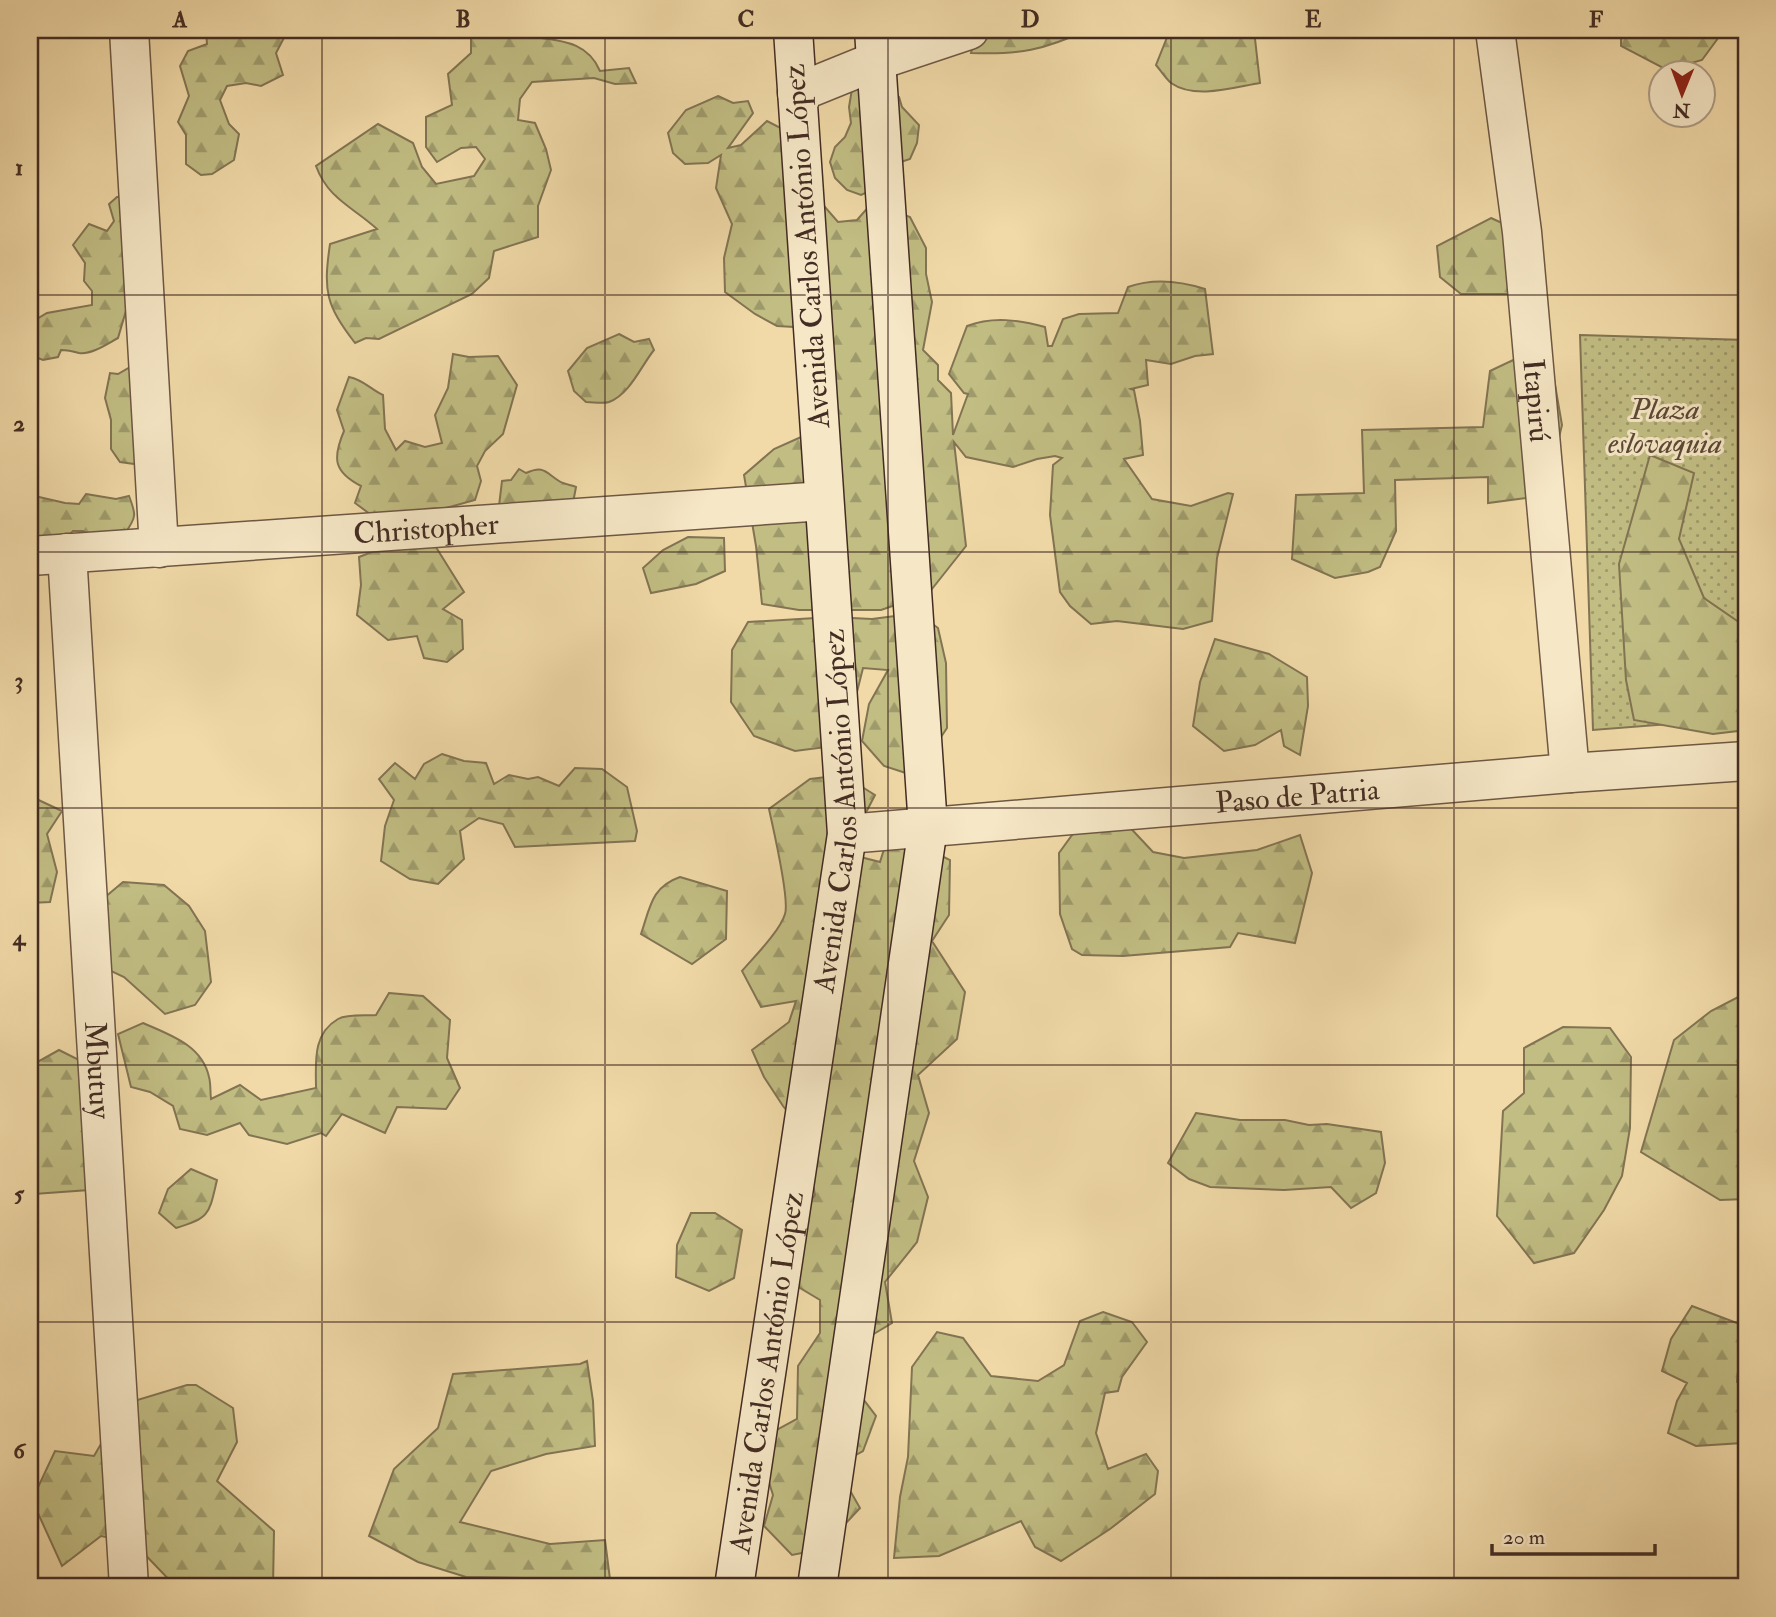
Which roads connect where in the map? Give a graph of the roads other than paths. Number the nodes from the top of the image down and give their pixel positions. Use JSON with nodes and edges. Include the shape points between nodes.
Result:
{"nodes":[{"id":1,"x":129,"y":30,"type":"edge"},
{"id":2,"x":793,"y":30,"type":"edge"},
{"id":3,"x":969,"y":30,"type":"edge"},
{"id":4,"x":1494,"y":30,"type":"edge"},
{"id":5,"x":875,"y":46,"type":"edge"},
{"id":6,"x":797,"y":93,"type":"junction"},
{"id":7,"x":824,"y":501,"type":"junction"},
{"id":8,"x":159,"y":548,"type":"junction"},
{"id":9,"x":48,"y":554,"type":"edge"},
{"id":10,"x":1746,"y":761,"type":"edge"},
{"id":11,"x":1570,"y":773,"type":"junction"},
{"id":12,"x":928,"y":827,"type":"junction"},
{"id":13,"x":847,"y":834,"type":"junction"},
{"id":14,"x":130,"y":1587,"type":"edge"},
{"id":15,"x":734,"y":1587,"type":"edge"},
{"id":16,"x":817,"y":1587,"type":"edge"}],
"edges":[{"from":1,"to":8,"type":"street"},
{"from":2,"to":6,"type":"street","name":"Avenida Carlos António López"},
{"from":3,"to":5,"type":"street"},
{"from":4,"to":11,"type":"street","name":"Itapirú","via":[[1522,232]]},
{"from":5,"to":6,"type":"street"},
{"from":5,"to":12,"type":"street"},
{"from":6,"to":7,"type":"street","name":"Avenida Carlos António López"},
{"from":7,"to":8,"type":"street","name":"Christopher"},
{"from":7,"to":13,"type":"street","name":"Avenida Carlos António López"},
{"from":8,"to":9,"type":"street","name":"Christopher"},
{"from":9,"to":14,"type":"street","name":"Mbutuy"},
{"from":10,"to":11,"type":"street","name":"Paso de Patria"},
{"from":11,"to":12,"type":"street","name":"Paso de Patria"},
{"from":12,"to":13,"type":"street","name":"Paso de Patria"},
{"from":12,"to":16,"type":"street"},
{"from":13,"to":15,"type":"street","name":"Avenida Carlos António López"}]}
